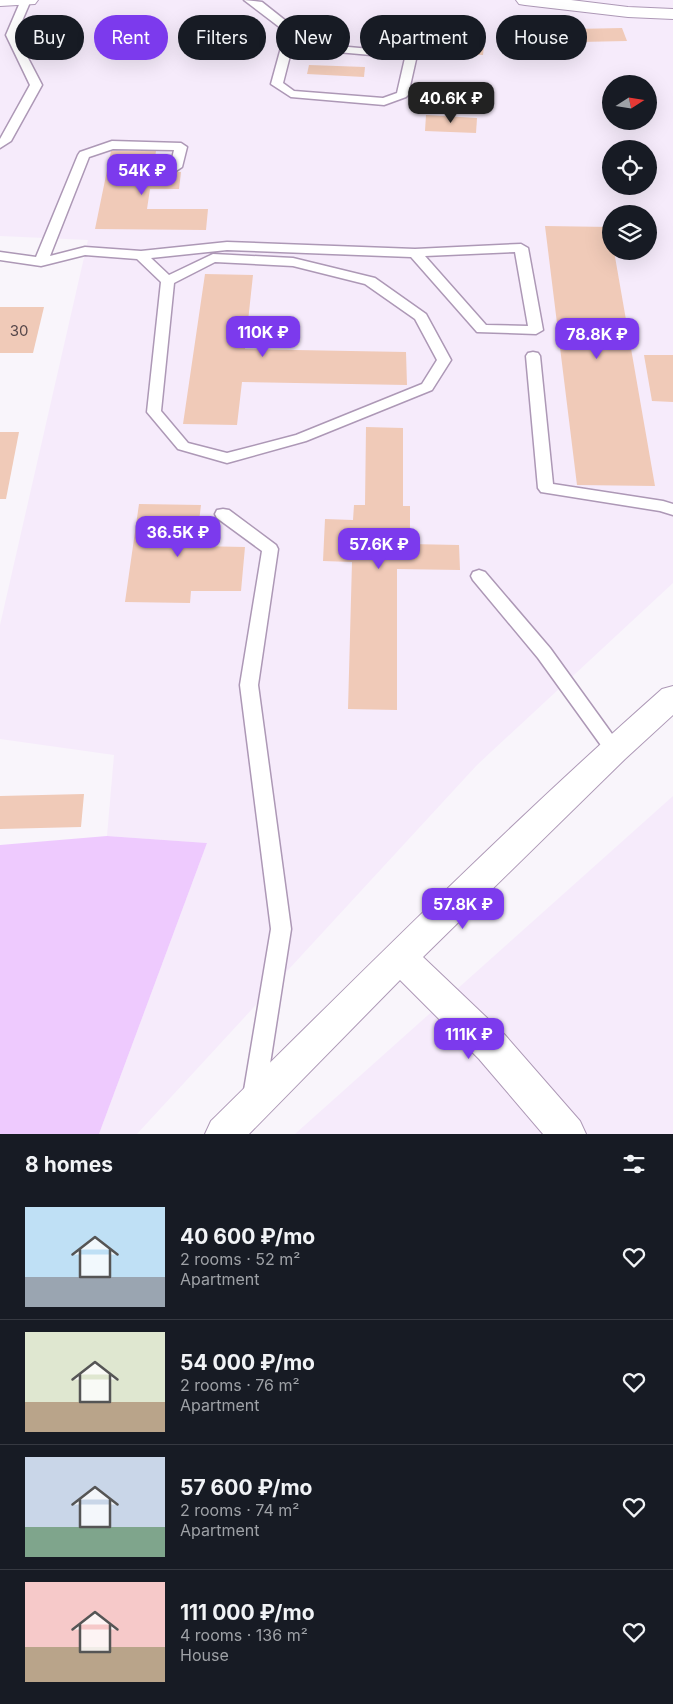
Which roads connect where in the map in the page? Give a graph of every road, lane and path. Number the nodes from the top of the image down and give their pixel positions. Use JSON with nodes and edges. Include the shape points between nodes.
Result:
{"nodes":[{"id":1,"x":27,"y":0,"type":"edge"},
{"id":2,"x":248,"y":0,"type":"edge"},
{"id":3,"x":526,"y":0,"type":"edge"},
{"id":4,"x":0,"y":1,"type":"edge"},
{"id":5,"x":673,"y":14,"type":"edge"},
{"id":6,"x":276,"y":18,"type":"edge"},
{"id":7,"x":312,"y":47,"type":"joint"},
{"id":8,"x":0,"y":144,"type":"edge"},
{"id":9,"x":176,"y":167,"type":"dead end"},
{"id":10,"x":415,"y":253,"type":"junction"},
{"id":11,"x":141,"y":255,"type":"junction"},
{"id":12,"x":0,"y":256,"type":"edge"},
{"id":13,"x":41,"y":262,"type":"junction"},
{"id":14,"x":168,"y":281,"type":"junction"},
{"id":15,"x":533,"y":356,"type":"dead end"},
{"id":16,"x":673,"y":510,"type":"edge"},
{"id":17,"x":223,"y":514,"type":"dead end"},
{"id":18,"x":479,"y":576,"type":"dead end"},
{"id":19,"x":673,"y":697,"type":"edge"},
{"id":20,"x":614,"y":750,"type":"junction"},
{"id":21,"x":400,"y":958,"type":"junction"},
{"id":22,"x":252,"y":1106,"type":"junction"},
{"id":23,"x":224,"y":1134,"type":"edge"},
{"id":24,"x":567,"y":1134,"type":"edge"}],
"edges":[{"from":1,"to":4,"type":"street"},
{"from":1,"to":8,"type":"lane","via":[[11,35],[36,85]]},
{"from":2,"to":6,"type":"lane"},
{"from":3,"to":5,"type":"street"},
{"from":7,"to":7,"type":"lane","via":[[411,56],[402,95],[384,102],[290,94],[277,84],[288,44]]},
{"from":9,"to":13,"type":"lane","via":[[181,147],[112,145],[84,155]]},
{"from":10,"to":10,"type":"lane","via":[[521,248],[536,330],[482,329]]},
{"from":10,"to":11,"type":"lane","via":[[227,246]]},
{"from":11,"to":13,"type":"lane","via":[[85,251]]},
{"from":11,"to":14,"type":"lane"},
{"from":12,"to":13,"type":"lane"},
{"from":14,"to":14,"type":"lane","via":[[154,412],[184,446],[227,458],[301,438],[427,388],[444,360],[421,317],[370,281],[293,262],[213,258]]},
{"from":15,"to":16,"type":"lane","via":[[546,488]]},
{"from":17,"to":22,"type":"lane","via":[[270,549],[249,685],[282,929]]},
{"from":18,"to":20,"type":"lane","via":[[544,653]]},
{"from":19,"to":20,"type":"street"},
{"from":20,"to":21,"type":"street"},
{"from":21,"to":22,"type":"street"},
{"from":21,"to":24,"type":"street","via":[[492,1047]]},
{"from":22,"to":23,"type":"street"}]}
